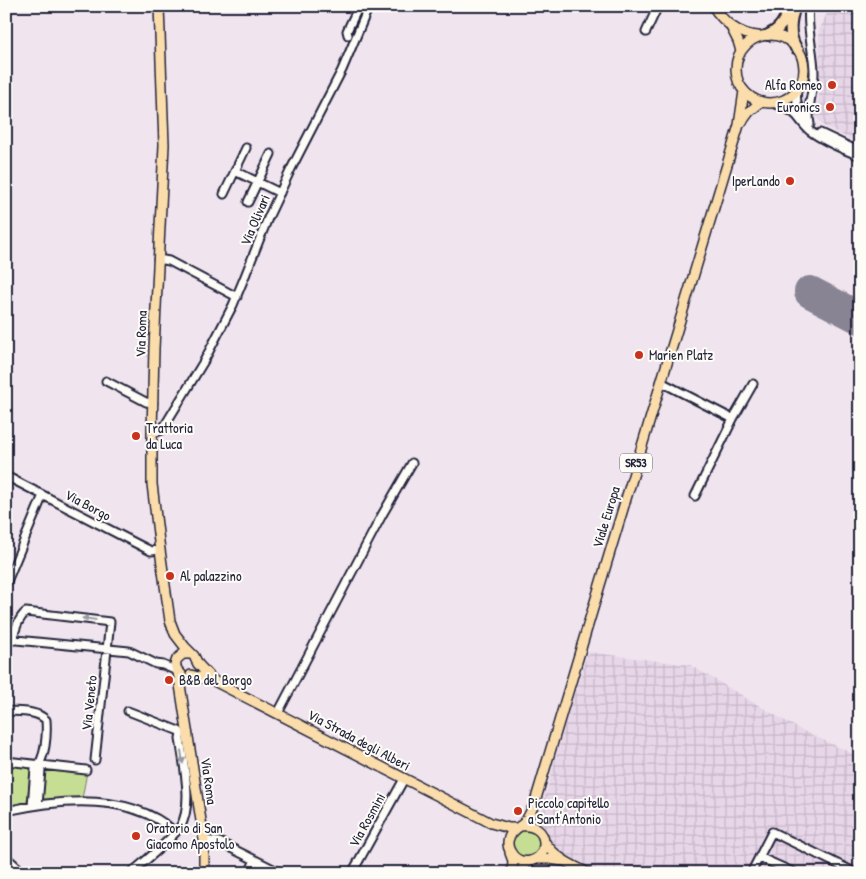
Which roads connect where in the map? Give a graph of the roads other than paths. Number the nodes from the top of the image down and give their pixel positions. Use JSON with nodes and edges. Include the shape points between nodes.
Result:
{"nodes":[{"id":1,"x":159,"y":6,"type":"edge"},
{"id":2,"x":658,"y":6,"type":"edge"},
{"id":3,"x":712,"y":6,"type":"edge"},
{"id":4,"x":793,"y":6,"type":"edge"},
{"id":5,"x":809,"y":6,"type":"edge"},
{"id":6,"x":364,"y":7,"type":"edge"},
{"id":7,"x":730,"y":27,"type":"junction"},
{"id":8,"x":646,"y":32,"type":"dead end"},
{"id":9,"x":348,"y":35,"type":"dead end"},
{"id":10,"x":764,"y":36,"type":"junction"},
{"id":11,"x":796,"y":48,"type":"junction"},
{"id":12,"x":741,"y":51,"type":"junction"},
{"id":13,"x":796,"y":90,"type":"junction"},
{"id":14,"x":744,"y":91,"type":"junction"},
{"id":15,"x":761,"y":102,"type":"junction"},
{"id":16,"x":773,"y":103,"type":"junction"},
{"id":17,"x":810,"y":124,"type":"junction"},
{"id":18,"x":739,"y":125,"type":"junction"},
{"id":19,"x":246,"y":148,"type":"dead end"},
{"id":20,"x":860,"y":152,"type":"edge"},
{"id":21,"x":271,"y":154,"type":"dead end"},
{"id":22,"x":860,"y":156,"type":"edge"},
{"id":23,"x":235,"y":171,"type":"junction"},
{"id":24,"x":258,"y":182,"type":"junction"},
{"id":25,"x":280,"y":193,"type":"junction"},
{"id":26,"x":224,"y":194,"type":"dead end"},
{"id":27,"x":248,"y":202,"type":"dead end"},
{"id":28,"x":158,"y":259,"type":"junction"},
{"id":29,"x":237,"y":296,"type":"junction"},
{"id":30,"x":106,"y":380,"type":"dead end"},
{"id":31,"x":661,"y":382,"type":"junction"},
{"id":32,"x":753,"y":384,"type":"dead end"},
{"id":33,"x":153,"y":403,"type":"junction"},
{"id":34,"x":733,"y":419,"type":"junction"},
{"id":35,"x":152,"y":433,"type":"junction"},
{"id":36,"x":412,"y":463,"type":"dead end"},
{"id":37,"x":6,"y":476,"type":"edge"},
{"id":38,"x":43,"y":495,"type":"junction"},
{"id":39,"x":695,"y":496,"type":"dead end"},
{"id":40,"x":160,"y":550,"type":"junction"},
{"id":41,"x":6,"y":584,"type":"edge"},
{"id":42,"x":175,"y":634,"type":"junction"},
{"id":43,"x":10,"y":640,"type":"edge"},
{"id":44,"x":108,"y":649,"type":"junction"},
{"id":45,"x":192,"y":654,"type":"junction"},
{"id":46,"x":178,"y":658,"type":"junction"},
{"id":47,"x":198,"y":664,"type":"junction"},
{"id":48,"x":163,"y":665,"type":"junction"},
{"id":49,"x":178,"y":671,"type":"junction"},
{"id":50,"x":190,"y":675,"type":"junction"},
{"id":51,"x":214,"y":681,"type":"junction"},
{"id":52,"x":182,"y":694,"type":"junction"},
{"id":53,"x":6,"y":711,"type":"edge"},
{"id":54,"x":128,"y":712,"type":"dead end"},
{"id":55,"x":278,"y":713,"type":"junction"},
{"id":56,"x":184,"y":733,"type":"junction"},
{"id":57,"x":95,"y":760,"type":"dead end"},
{"id":58,"x":6,"y":761,"type":"edge"},
{"id":59,"x":39,"y":765,"type":"junction"},
{"id":60,"x":86,"y":770,"type":"dead end"},
{"id":61,"x":404,"y":779,"type":"junction"},
{"id":62,"x":191,"y":786,"type":"junction"},
{"id":63,"x":535,"y":802,"type":"junction"},
{"id":64,"x":35,"y":806,"type":"junction"},
{"id":65,"x":6,"y":811,"type":"edge"},
{"id":66,"x":491,"y":823,"type":"junction"},
{"id":67,"x":519,"y":827,"type":"junction"},
{"id":68,"x":538,"y":830,"type":"junction"},
{"id":69,"x":175,"y":832,"type":"junction"},
{"id":70,"x":204,"y":840,"type":"junction"},
{"id":71,"x":544,"y":841,"type":"junction"},
{"id":72,"x":508,"y":842,"type":"junction"},
{"id":73,"x":510,"y":853,"type":"junction"},
{"id":74,"x":6,"y":857,"type":"edge"},
{"id":75,"x":759,"y":857,"type":"junction"},
{"id":76,"x":255,"y":860,"type":"junction"},
{"id":77,"x":532,"y":861,"type":"junction"},
{"id":78,"x":564,"y":861,"type":"junction"},
{"id":79,"x":24,"y":873,"type":"edge"},
{"id":80,"x":131,"y":873,"type":"edge"},
{"id":81,"x":204,"y":873,"type":"edge"},
{"id":82,"x":249,"y":873,"type":"edge"},
{"id":83,"x":281,"y":873,"type":"edge"},
{"id":84,"x":352,"y":873,"type":"edge"},
{"id":85,"x":512,"y":873,"type":"edge"},
{"id":86,"x":518,"y":873,"type":"edge"},
{"id":87,"x":588,"y":873,"type":"edge"},
{"id":88,"x":751,"y":873,"type":"edge"},
{"id":89,"x":795,"y":873,"type":"edge"},
{"id":90,"x":856,"y":873,"type":"edge"}],
"edges":[{"from":1,"to":28,"type":"main road","name":"Via Roma","via":[[164,145]]},
{"from":2,"to":8,"type":"street"},
{"from":3,"to":7,"type":"main road"},
{"from":4,"to":10,"type":"highway","via":[[781,26]]},
{"from":4,"to":11,"type":"highway","via":[[790,28]]},
{"from":5,"to":17,"type":"street","via":[[814,73],[808,110]]},
{"from":6,"to":9,"type":"street"},
{"from":6,"to":25,"type":"street","name":"Via Olivari","via":[[342,70]]},
{"from":7,"to":10,"type":"main road","via":[[750,36]]},
{"from":7,"to":12,"type":"main road"},
{"from":10,"to":11,"type":"main road","via":[[784,38]]},
{"from":10,"to":12,"type":"main road","via":[[749,42]]},
{"from":11,"to":13,"type":"main road","via":[[804,64],[804,73]]},
{"from":12,"to":14,"type":"main road","number":"SR53","via":[[736,72]]},
{"from":13,"to":16,"type":"main road"},
{"from":13,"to":17,"type":"street","via":[[797,107]]},
{"from":14,"to":15,"type":"main road"},
{"from":14,"to":18,"type":"main road","name":"Viale Europa","number":"SR53"},
{"from":15,"to":16,"type":"main road"},
{"from":15,"to":18,"type":"main road","name":"Viale Europa","number":"SR53"},
{"from":16,"to":22,"type":"street","via":[[788,109],[809,131]]},
{"from":17,"to":20,"type":"street","via":[[818,132]]},
{"from":18,"to":31,"type":"main road","name":"Viale Europa","number":"SR53"},
{"from":19,"to":23,"type":"street"},
{"from":21,"to":24,"type":"street"},
{"from":23,"to":24,"type":"street"},
{"from":23,"to":26,"type":"street"},
{"from":24,"to":25,"type":"street"},
{"from":24,"to":27,"type":"street"},
{"from":25,"to":29,"type":"street","name":"Via Olivari"},
{"from":28,"to":29,"type":"street","via":[[169,261]]},
{"from":28,"to":33,"type":"main road","name":"Via Roma"},
{"from":29,"to":35,"type":"street","name":"Via Olivari","via":[[204,361],[162,430]]},
{"from":30,"to":33,"type":"street"},
{"from":31,"to":34,"type":"street"},
{"from":31,"to":63,"type":"main road","name":"Viale Europa","number":"SR53"},
{"from":32,"to":34,"type":"street"},
{"from":33,"to":35,"type":"main road","name":"Via Roma"},
{"from":34,"to":39,"type":"street"},
{"from":35,"to":40,"type":"main road","name":"Via Roma","via":[[152,484]]},
{"from":36,"to":55,"type":"street"},
{"from":37,"to":38,"type":"street","name":"Via Borgo"},
{"from":38,"to":40,"type":"street","name":"Via Borgo","via":[[144,548]]},
{"from":38,"to":41,"type":"street"},
{"from":40,"to":42,"type":"main road","name":"Via Roma","via":[[170,621]]},
{"from":42,"to":45,"type":"main road","name":"Via Roma"},
{"from":42,"to":46,"type":"main road","name":"Via Roma"},
{"from":43,"to":44,"type":"street"},
{"from":44,"to":43,"type":"street","name":"Via Veneto","one_way":true,"via":[[110,622],[31,612],[23,614]]},
{"from":44,"to":48,"type":"street","via":[[129,651]]},
{"from":44,"to":57,"type":"street","name":"Via Veneto"},
{"from":45,"to":46,"type":"main road"},
{"from":45,"to":47,"type":"main road","name":"Via Roma"},
{"from":46,"to":48,"type":"street"},
{"from":46,"to":49,"type":"main road","name":"Via Roma"},
{"from":47,"to":50,"type":"main road","name":"Via Roma","via":[[196,672]]},
{"from":47,"to":51,"type":"main road","name":"Via Strada degli Alberi"},
{"from":48,"to":49,"type":"street"},
{"from":49,"to":50,"type":"main road"},
{"from":49,"to":52,"type":"main road","name":"Via Roma"},
{"from":50,"to":51,"type":"main road","name":"Via Strada degli Alberi"},
{"from":50,"to":52,"type":"main road","name":"Via Roma"},
{"from":51,"to":55,"type":"main road","name":"Via Strada degli Alberi"},
{"from":52,"to":56,"type":"main road","name":"Via Roma"},
{"from":53,"to":59,"type":"street","via":[[33,713],[46,720]]},
{"from":54,"to":56,"type":"street"},
{"from":55,"to":61,"type":"main road","name":"Via Strada degli Alberi"},
{"from":56,"to":62,"type":"main road","name":"Via Roma"},
{"from":58,"to":59,"type":"street"},
{"from":59,"to":60,"type":"street"},
{"from":59,"to":64,"type":"street"},
{"from":61,"to":66,"type":"main road","name":"Via Strada degli Alberi"},
{"from":61,"to":84,"type":"street","name":"Via Rosmini"},
{"from":62,"to":69,"type":"street","via":[[185,816]]},
{"from":62,"to":70,"type":"main road","name":"Via Roma"},
{"from":63,"to":67,"type":"main road","name":"Viale Europa","number":"SR53"},
{"from":63,"to":68,"type":"main road","name":"Viale Europa","number":"SR53"},
{"from":64,"to":65,"type":"street"},
{"from":64,"to":69,"type":"street","via":[[92,802],[131,807],[165,823]]},
{"from":66,"to":67,"type":"main road","name":"Via Strada degli Alberi"},
{"from":66,"to":72,"type":"main road","name":"Via Strada degli Alberi"},
{"from":67,"to":68,"type":"main road","via":[[531,826]]},
{"from":67,"to":72,"type":"main road","name":"Viale Europa","via":[[512,832]]},
{"from":68,"to":71,"type":"main road","name":"Viale Europa"},
{"from":69,"to":80,"type":"street"},
{"from":70,"to":76,"type":"street","via":[[219,842]]},
{"from":70,"to":81,"type":"main road","name":"Via Roma"},
{"from":71,"to":77,"type":"main road","via":[[542,852]]},
{"from":71,"to":78,"type":"main road"},
{"from":72,"to":73,"type":"main road"},
{"from":73,"to":77,"type":"main road","via":[[518,860]]},
{"from":73,"to":85,"type":"main road"},
{"from":74,"to":79,"type":"street"},
{"from":75,"to":88,"type":"street"},
{"from":75,"to":89,"type":"street"},
{"from":75,"to":90,"type":"street","via":[[772,832]]},
{"from":76,"to":82,"type":"street"},
{"from":76,"to":83,"type":"street"},
{"from":77,"to":78,"type":"main road"},
{"from":77,"to":86,"type":"main road"},
{"from":78,"to":87,"type":"main road"}]}
